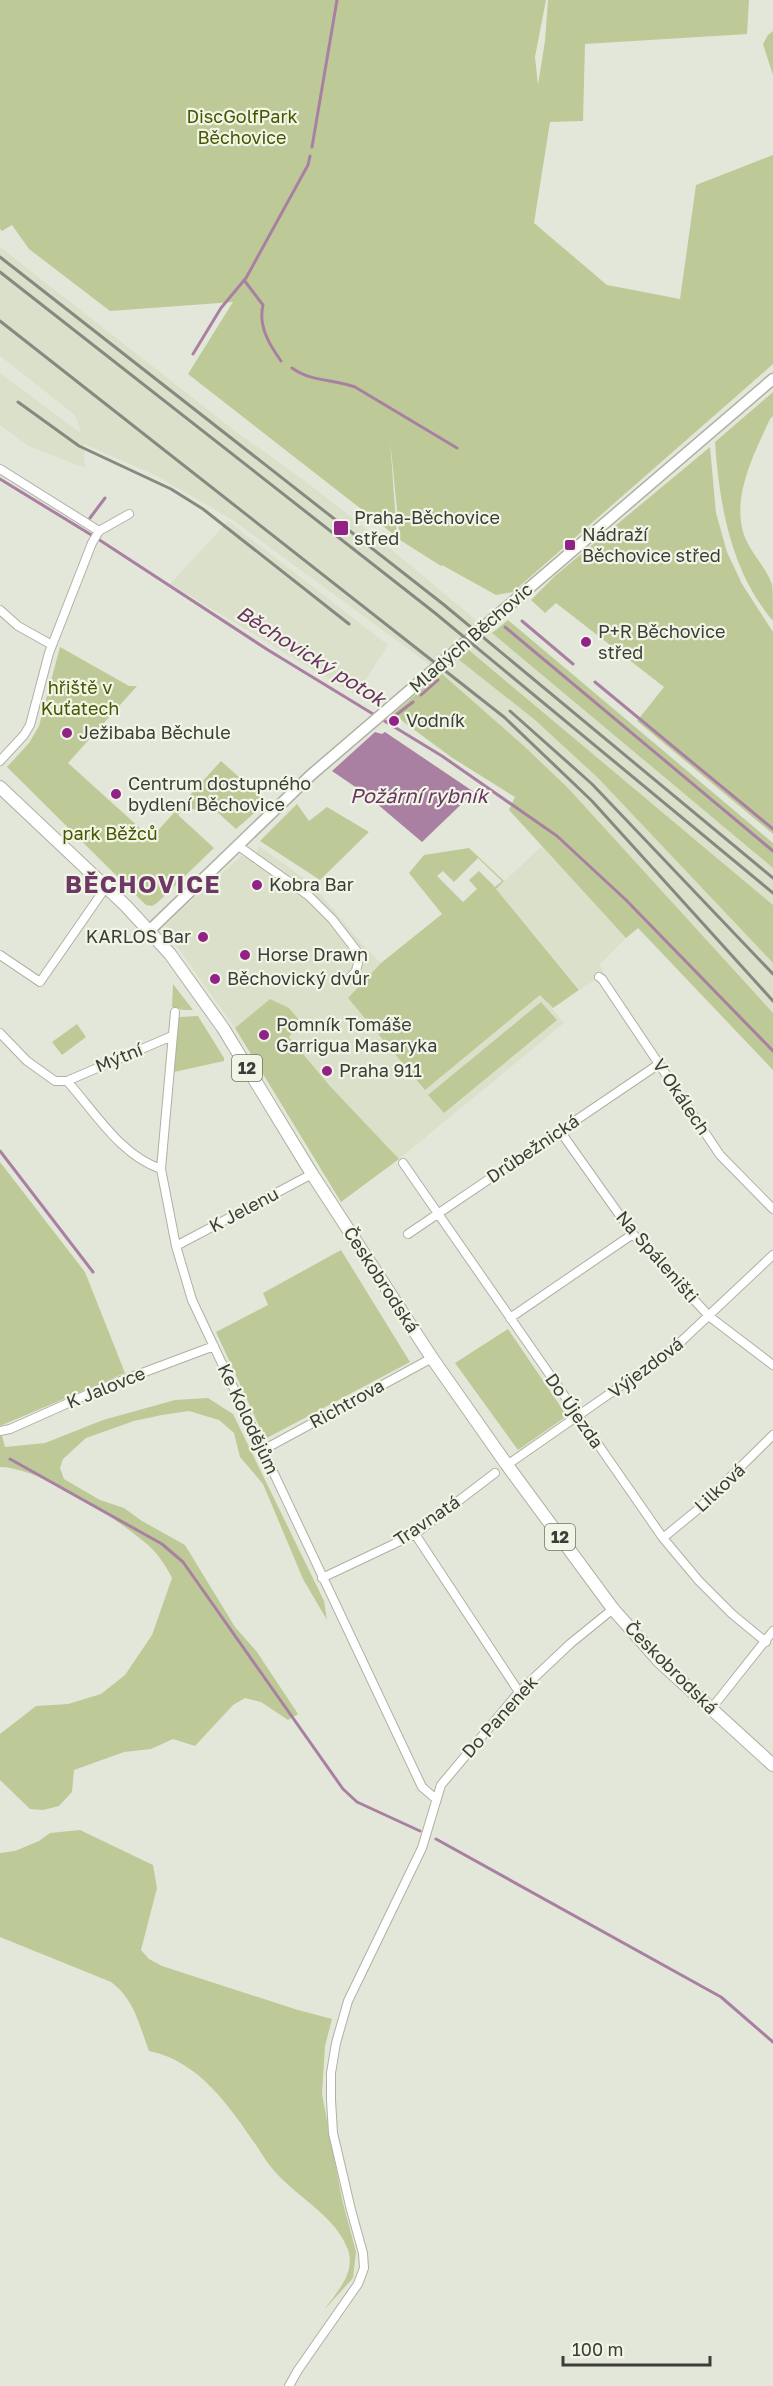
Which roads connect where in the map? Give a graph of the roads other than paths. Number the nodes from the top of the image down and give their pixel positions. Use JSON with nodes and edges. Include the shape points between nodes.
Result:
{"nodes":[{"id":1,"x":773,"y":379,"type":"edge"},
{"id":2,"x":0,"y":469,"type":"edge"},
{"id":3,"x":129,"y":514,"type":"dead end"},
{"id":4,"x":96,"y":536,"type":"junction"},
{"id":5,"x":0,"y":610,"type":"edge"},
{"id":6,"x":52,"y":645,"type":"junction"},
{"id":7,"x":0,"y":761,"type":"edge"},
{"id":8,"x":0,"y":787,"type":"edge"},
{"id":9,"x":237,"y":845,"type":"junction"},
{"id":10,"x":106,"y":887,"type":"junction"},
{"id":11,"x":150,"y":930,"type":"junction"},
{"id":12,"x":0,"y":955,"type":"edge"},
{"id":13,"x":601,"y":977,"type":"dead end"},
{"id":14,"x":347,"y":981,"type":"dead end"},
{"id":15,"x":176,"y":1012,"type":"dead end"},
{"id":16,"x":0,"y":1033,"type":"edge"},
{"id":17,"x":172,"y":1036,"type":"junction"},
{"id":18,"x":659,"y":1064,"type":"junction"},
{"id":19,"x":67,"y":1080,"type":"junction"},
{"id":20,"x":560,"y":1131,"type":"junction"},
{"id":21,"x":403,"y":1163,"type":"dead end"},
{"id":22,"x":161,"y":1169,"type":"junction"},
{"id":23,"x":312,"y":1174,"type":"junction"},
{"id":24,"x":773,"y":1209,"type":"edge"},
{"id":25,"x":439,"y":1213,"type":"junction"},
{"id":26,"x":408,"y":1234,"type":"dead end"},
{"id":27,"x":633,"y":1234,"type":"junction"},
{"id":28,"x":176,"y":1246,"type":"junction"},
{"id":29,"x":773,"y":1255,"type":"edge"},
{"id":30,"x":710,"y":1317,"type":"junction"},
{"id":31,"x":510,"y":1318,"type":"junction"},
{"id":32,"x":214,"y":1346,"type":"junction"},
{"id":33,"x":432,"y":1358,"type":"junction"},
{"id":34,"x":773,"y":1365,"type":"edge"},
{"id":35,"x":578,"y":1417,"type":"junction"},
{"id":36,"x":0,"y":1431,"type":"edge"},
{"id":37,"x":773,"y":1435,"type":"edge"},
{"id":38,"x":263,"y":1450,"type":"junction"},
{"id":39,"x":507,"y":1465,"type":"junction"},
{"id":40,"x":495,"y":1473,"type":"dead end"},
{"id":41,"x":415,"y":1534,"type":"junction"},
{"id":42,"x":663,"y":1538,"type":"junction"},
{"id":43,"x":322,"y":1578,"type":"junction"},
{"id":44,"x":614,"y":1610,"type":"junction"},
{"id":45,"x":773,"y":1631,"type":"edge"},
{"id":46,"x":765,"y":1642,"type":"junction"},
{"id":47,"x":519,"y":1692,"type":"junction"},
{"id":48,"x":711,"y":1709,"type":"junction"},
{"id":49,"x":773,"y":1765,"type":"edge"},
{"id":50,"x":436,"y":1799,"type":"junction"},
{"id":51,"x":289,"y":2386,"type":"edge"}],
"edges":[{"from":1,"to":9,"type":"street","name":"Mladých Běchovic","via":[[311,775]]},
{"from":2,"to":4,"type":"street"},
{"from":3,"to":4,"type":"street"},
{"from":4,"to":6,"type":"street"},
{"from":5,"to":6,"type":"street","via":[[18,626]]},
{"from":6,"to":7,"type":"street","via":[[30,725]]},
{"from":8,"to":10,"type":"main road","name":"Českobrodská","number":"12"},
{"from":9,"to":11,"type":"street","name":"Mladých Běchovic"},
{"from":9,"to":14,"type":"street","via":[[309,896],[332,919],[359,959],[356,971]]},
{"from":10,"to":11,"type":"main road","name":"Českobrodská","number":"12"},
{"from":10,"to":12,"type":"street","via":[[40,982]]},
{"from":11,"to":23,"type":"main road","name":"Českobrodská","number":"12","via":[[223,1028]]},
{"from":13,"to":18,"type":"street","name":"V Okálech"},
{"from":15,"to":17,"type":"street","name":"Ke Kolodějům"},
{"from":16,"to":19,"type":"street","via":[[47,1077],[55,1082]]},
{"from":17,"to":19,"type":"street","name":"Mýtní"},
{"from":17,"to":22,"type":"street","name":"Ke Kolodějům"},
{"from":18,"to":20,"type":"street","name":"Drůbežnická"},
{"from":18,"to":24,"type":"street","name":"V Okálech","via":[[720,1155]]},
{"from":19,"to":22,"type":"street","via":[[129,1152]]},
{"from":20,"to":25,"type":"street","name":"Drůbežnická"},
{"from":20,"to":27,"type":"street","name":"Na Spáleništi"},
{"from":21,"to":25,"type":"street","name":"Do Újezda"},
{"from":22,"to":28,"type":"street","name":"Ke Kolodějům"},
{"from":23,"to":28,"type":"street","name":"K Jelenu"},
{"from":23,"to":33,"type":"main road","name":"Českobrodská","number":"12"},
{"from":25,"to":26,"type":"street","name":"Drůbežnická"},
{"from":25,"to":31,"type":"street","name":"Do Újezda"},
{"from":27,"to":30,"type":"street","name":"Na Spáleništi"},
{"from":27,"to":31,"type":"street"},
{"from":28,"to":32,"type":"street","name":"Ke Kolodějům","via":[[192,1300]]},
{"from":29,"to":30,"type":"street","name":"Výjezdová"},
{"from":30,"to":34,"type":"street","name":"Na Spáleništi"},
{"from":30,"to":35,"type":"street","name":"Výjezdová","via":[[672,1351]]},
{"from":31,"to":35,"type":"street","name":"Do Újezda"},
{"from":32,"to":36,"type":"street","name":"K Jalovce"},
{"from":32,"to":38,"type":"street","name":"Ke Kolodějům"},
{"from":33,"to":38,"type":"street","name":"Richtrova"},
{"from":33,"to":39,"type":"main road","name":"Českobrodská","number":"12"},
{"from":35,"to":39,"type":"street","name":"Výjezdová"},
{"from":35,"to":42,"type":"street","name":"Do Újezda"},
{"from":37,"to":42,"type":"street","name":"Lilková"},
{"from":38,"to":43,"type":"street","name":"Ke Kolodějům"},
{"from":39,"to":44,"type":"main road","name":"Českobrodská","number":"12"},
{"from":40,"to":41,"type":"street","name":"Travnatá"},
{"from":41,"to":43,"type":"street","name":"Travnatá"},
{"from":41,"to":47,"type":"street"},
{"from":42,"to":46,"type":"street","name":"Do Újezda","via":[[699,1581]]},
{"from":43,"to":50,"type":"street","name":"Ke Kolodějům","via":[[422,1787]]},
{"from":44,"to":47,"type":"street","name":"Do Panenek","via":[[571,1643]]},
{"from":44,"to":48,"type":"main road","name":"Českobrodská","number":"12","via":[[660,1662]]},
{"from":45,"to":46,"type":"street"},
{"from":46,"to":48,"type":"street"},
{"from":47,"to":50,"type":"street","name":"Do Panenek","via":[[441,1785]]},
{"from":48,"to":49,"type":"main road","name":"Českobrodská","number":"12"},
{"from":50,"to":51,"type":"street","name":"Do Panenek","via":[[422,1848],[348,2001],[331,2073],[333,2133],[364,2268],[358,2284]]}]}
